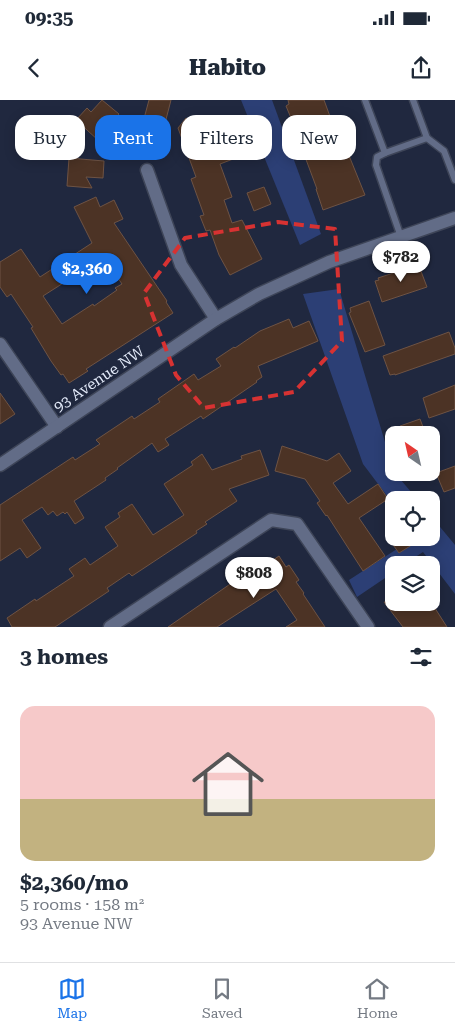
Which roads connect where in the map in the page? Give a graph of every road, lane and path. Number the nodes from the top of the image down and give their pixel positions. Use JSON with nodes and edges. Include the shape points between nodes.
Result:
{"nodes":[{"id":1,"x":366,"y":100,"type":"edge"},
{"id":2,"x":413,"y":100,"type":"edge"},
{"id":3,"x":427,"y":138,"type":"junction"},
{"id":4,"x":385,"y":153,"type":"junction"},
{"id":5,"x":146,"y":170,"type":"dead end"},
{"id":6,"x":455,"y":180,"type":"edge"},
{"id":7,"x":455,"y":218,"type":"edge"},
{"id":8,"x":400,"y":237,"type":"junction"},
{"id":9,"x":216,"y":319,"type":"junction"},
{"id":10,"x":0,"y":344,"type":"edge"},
{"id":11,"x":57,"y":427,"type":"junction"},
{"id":12,"x":0,"y":465,"type":"edge"},
{"id":13,"x":110,"y":627,"type":"edge"},
{"id":14,"x":368,"y":627,"type":"edge"}],
"edges":[{"from":1,"to":4,"type":"lane"},
{"from":2,"to":3,"type":"lane"},
{"from":3,"to":4,"type":"lane"},
{"from":3,"to":6,"type":"lane","via":[[444,152]]},
{"from":4,"to":8,"type":"lane","via":[[377,158],[376,165]]},
{"from":5,"to":9,"type":"street","via":[[181,265]]},
{"from":7,"to":8,"type":"street","name":"93 Avenue NW"},
{"from":8,"to":9,"type":"street","name":"93 Avenue NW","via":[[282,282]]},
{"from":9,"to":11,"type":"street","name":"93 Avenue NW"},
{"from":10,"to":11,"type":"street"},
{"from":11,"to":12,"type":"street","name":"93 Avenue NW"},
{"from":13,"to":14,"type":"street","via":[[271,520],[297,524]]}]}
